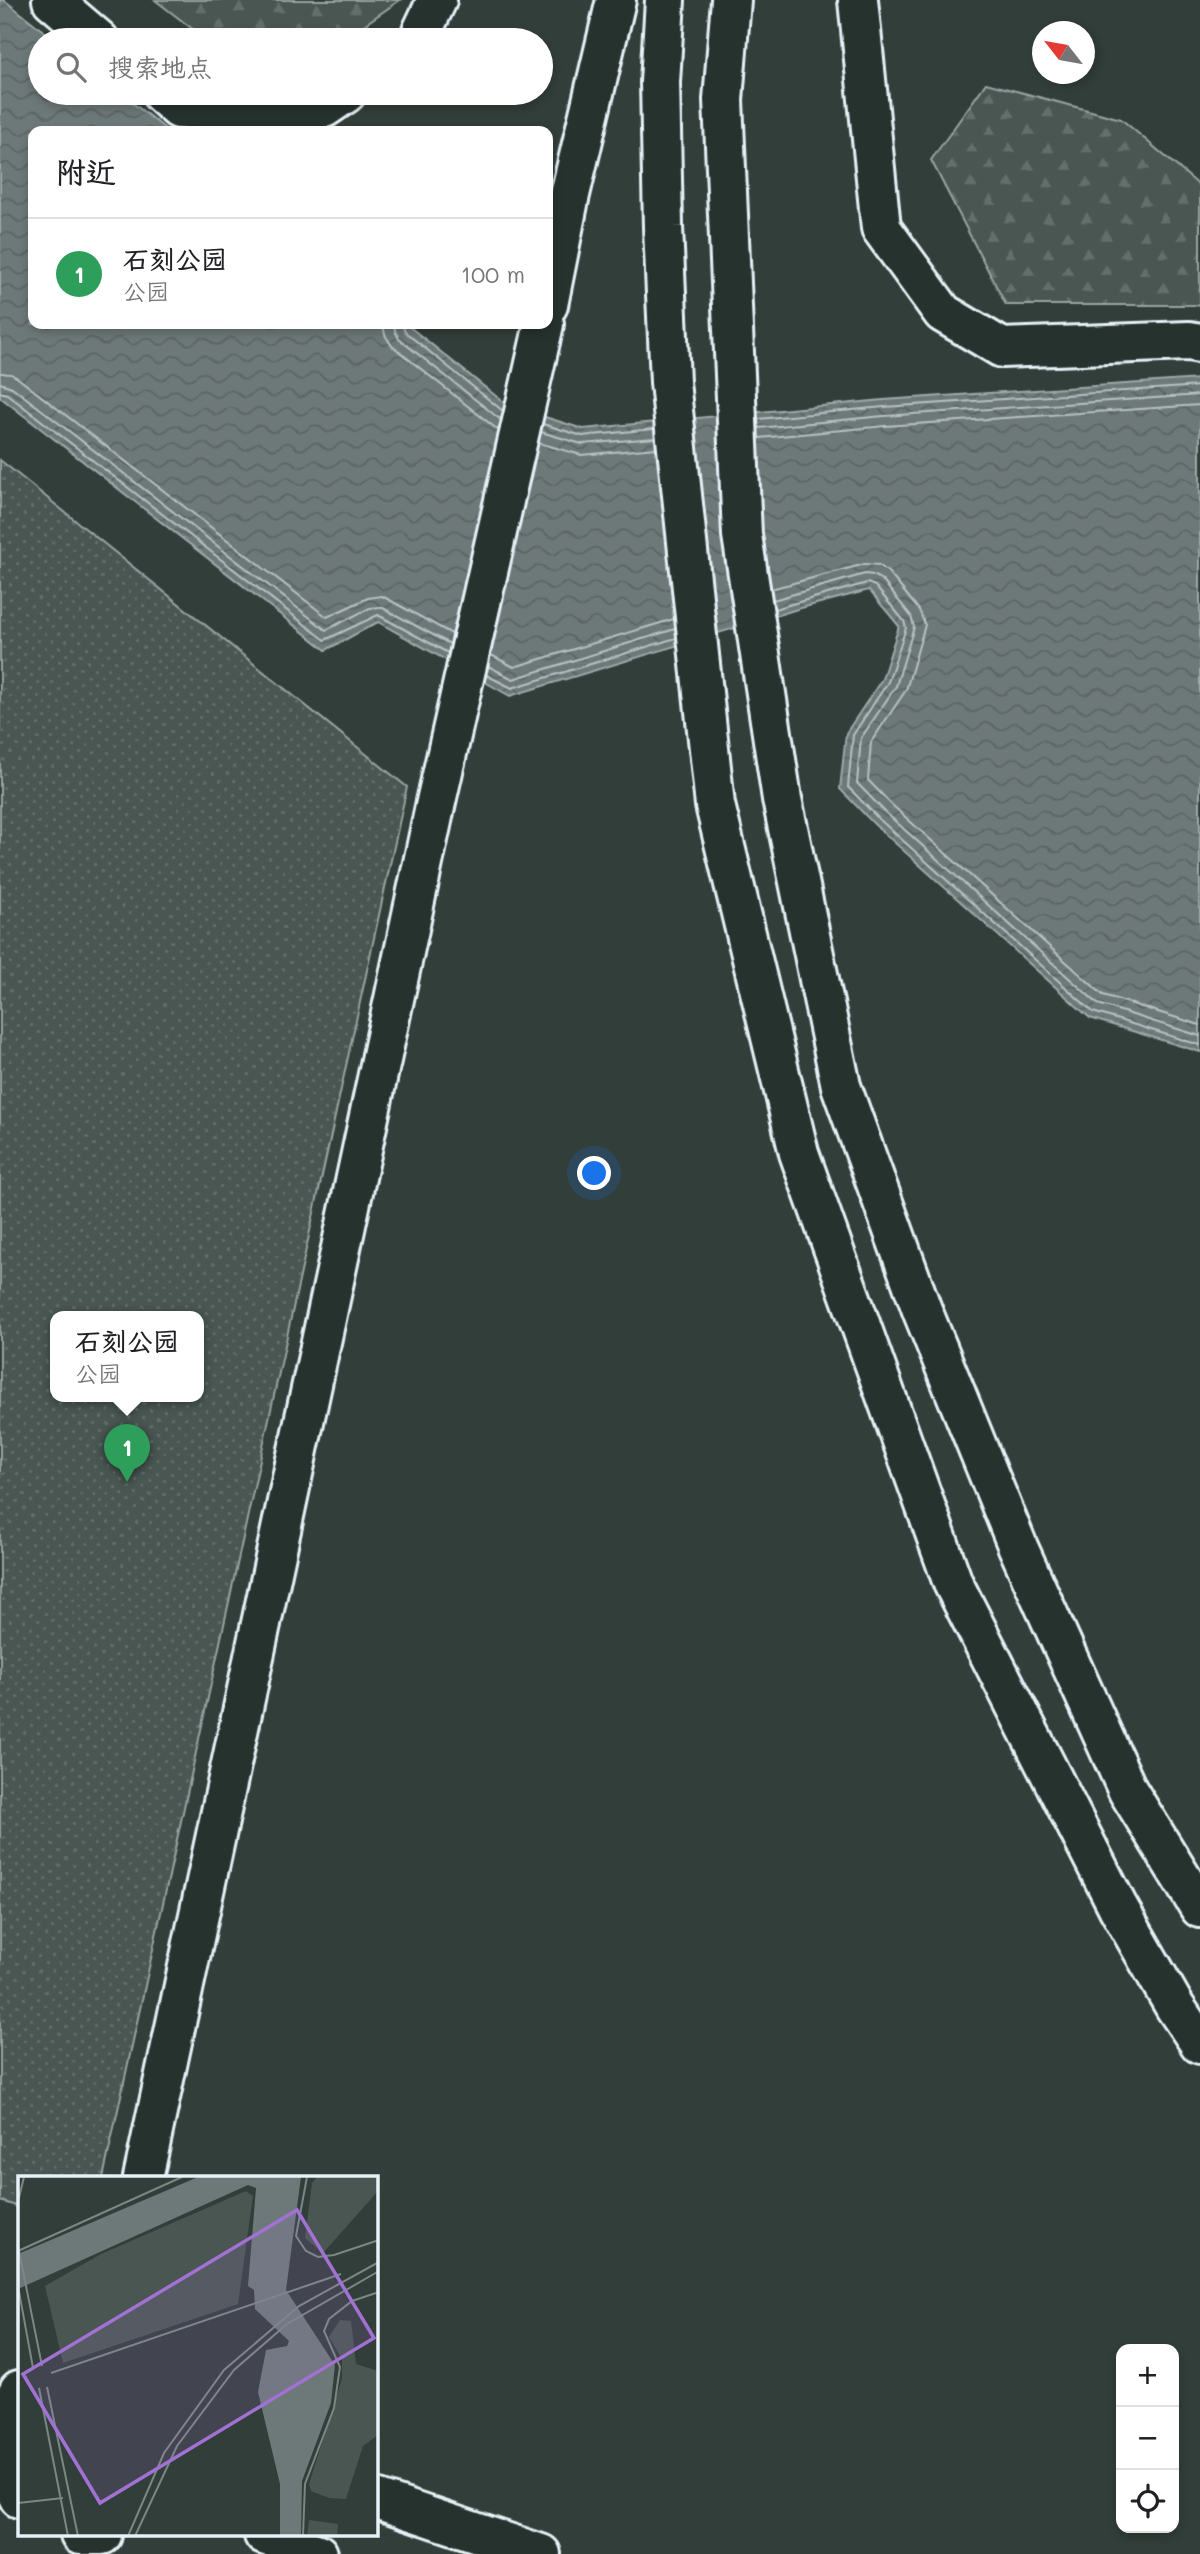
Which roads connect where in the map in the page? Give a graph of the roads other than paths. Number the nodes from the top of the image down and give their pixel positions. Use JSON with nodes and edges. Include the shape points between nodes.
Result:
{"nodes":[{"id":1,"x":52,"y":0,"type":"edge"},
{"id":2,"x":437,"y":0,"type":"edge"},
{"id":3,"x":616,"y":0,"type":"edge"},
{"id":4,"x":665,"y":0,"type":"edge"},
{"id":5,"x":731,"y":0,"type":"edge"},
{"id":6,"x":858,"y":0,"type":"edge"},
{"id":7,"x":85,"y":28,"type":"edge"},
{"id":8,"x":424,"y":28,"type":"edge"},
{"id":9,"x":174,"y":105,"type":"edge"},
{"id":10,"x":328,"y":105,"type":"edge"},
{"id":11,"x":553,"y":279,"type":"edge"},
{"id":12,"x":543,"y":329,"type":"edge"},
{"id":13,"x":1200,"y":343,"type":"edge"},
{"id":14,"x":1200,"y":1908,"type":"edge"},
{"id":15,"x":1200,"y":2045,"type":"edge"},
{"id":16,"x":143,"y":2176,"type":"edge"},
{"id":17,"x":0,"y":2380,"type":"edge"},
{"id":18,"x":18,"y":2388,"type":"edge"},
{"id":19,"x":18,"y":2390,"type":"edge"},
{"id":20,"x":7,"y":2485,"type":"edge"},
{"id":21,"x":378,"y":2500,"type":"edge"},
{"id":22,"x":267,"y":2536,"type":"edge"},
{"id":23,"x":318,"y":2554,"type":"edge"},
{"id":24,"x":541,"y":2554,"type":"edge"}],
"edges":[{"from":1,"to":7,"type":"main road"},
{"from":2,"to":8,"type":"main road"},
{"from":3,"to":11,"type":"main road"},
{"from":4,"to":15,"type":"main road","via":[[660,82],[670,382],[715,805],[799,1153],[953,1583],[1118,1907]]},
{"from":5,"to":14,"type":"main road","via":[[723,100],[743,535],[782,799],[841,1086],[922,1310],[1008,1522],[1128,1791]]},
{"from":6,"to":13,"type":"main road","via":[[881,228],[943,313],[1002,348]]},
{"from":9,"to":10,"type":"main road","via":[[179,109]]},
{"from":12,"to":16,"type":"main road","via":[[436,802]]},
{"from":17,"to":18,"type":"main road"},
{"from":19,"to":20,"type":"main road","via":[[2,2433]]},
{"from":21,"to":24,"type":"main road"},
{"from":22,"to":23,"type":"main road"}]}
